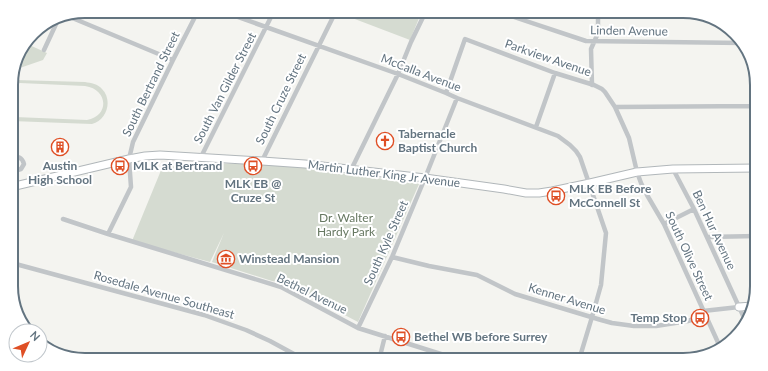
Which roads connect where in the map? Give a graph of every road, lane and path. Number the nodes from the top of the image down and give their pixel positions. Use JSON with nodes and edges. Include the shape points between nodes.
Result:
{"nodes":[{"id":1,"x":194,"y":18,"type":"edge"},
{"id":2,"x":241,"y":18,"type":"edge"},
{"id":3,"x":270,"y":18,"type":"edge"},
{"id":4,"x":332,"y":18,"type":"edge"},
{"id":5,"x":423,"y":18,"type":"edge"},
{"id":6,"x":517,"y":18,"type":"edge"},
{"id":7,"x":598,"y":18,"type":"edge"},
{"id":8,"x":74,"y":19,"type":"edge"},
{"id":9,"x":56,"y":25,"type":"edge"},
{"id":10,"x":266,"y":27,"type":"junction"},
{"id":11,"x":595,"y":41,"type":"junction"},
{"id":12,"x":735,"y":43,"type":"edge"},
{"id":13,"x":318,"y":46,"type":"junction"},
{"id":14,"x":44,"y":50,"type":"dead end"},
{"id":15,"x":173,"y":60,"type":"junction"},
{"id":16,"x":555,"y":73,"type":"junction"},
{"id":17,"x":398,"y":74,"type":"junction"},
{"id":18,"x":592,"y":85,"type":"junction"},
{"id":19,"x":446,"y":93,"type":"junction"},
{"id":20,"x":457,"y":98,"type":"junction"},
{"id":21,"x":750,"y":106,"type":"edge"},
{"id":22,"x":615,"y":107,"type":"junction"},
{"id":23,"x":536,"y":127,"type":"junction"},
{"id":24,"x":18,"y":157,"type":"edge"},
{"id":25,"x":201,"y":157,"type":"junction"},
{"id":26,"x":129,"y":159,"type":"junction"},
{"id":27,"x":262,"y":160,"type":"junction"},
{"id":28,"x":750,"y":168,"type":"edge"},
{"id":29,"x":18,"y":169,"type":"edge"},
{"id":30,"x":673,"y":169,"type":"junction"},
{"id":31,"x":351,"y":170,"type":"junction"},
{"id":32,"x":637,"y":172,"type":"junction"},
{"id":33,"x":425,"y":178,"type":"junction"},
{"id":34,"x":590,"y":183,"type":"junction"},
{"id":35,"x":18,"y":185,"type":"edge"},
{"id":36,"x":694,"y":209,"type":"junction"},
{"id":37,"x":63,"y":219,"type":"dead end"},
{"id":38,"x":664,"y":224,"type":"junction"},
{"id":39,"x":108,"y":234,"type":"junction"},
{"id":40,"x":750,"y":236,"type":"edge"},
{"id":41,"x":707,"y":237,"type":"junction"},
{"id":42,"x":392,"y":257,"type":"junction"},
{"id":43,"x":18,"y":265,"type":"edge"},
{"id":44,"x":747,"y":306,"type":"edge"},
{"id":45,"x":740,"y":307,"type":"junction"},
{"id":46,"x":703,"y":312,"type":"junction"},
{"id":47,"x":743,"y":315,"type":"edge"},
{"id":48,"x":592,"y":317,"type":"junction"},
{"id":49,"x":358,"y":328,"type":"junction"},
{"id":50,"x":385,"y":336,"type":"junction"},
{"id":51,"x":717,"y":343,"type":"edge"},
{"id":52,"x":292,"y":353,"type":"edge"},
{"id":53,"x":381,"y":353,"type":"edge"},
{"id":54,"x":438,"y":353,"type":"edge"},
{"id":55,"x":581,"y":353,"type":"edge"}],
"edges":[{"from":1,"to":15,"type":"street","name":"South Bertrand Street"},
{"from":2,"to":10,"type":"street","name":"McCalla Avenue"},
{"from":3,"to":10,"type":"street","name":"South Van Gilder Street"},
{"from":4,"to":13,"type":"street","name":"South Cruze Street"},
{"from":5,"to":17,"type":"street"},
{"from":6,"to":11,"type":"street","name":"Linden Avenue","via":[[579,39]]},
{"from":7,"to":11,"type":"street"},
{"from":8,"to":15,"type":"street"},
{"from":9,"to":14,"type":"street"},
{"from":10,"to":13,"type":"street","name":"McCalla Avenue"},
{"from":10,"to":25,"type":"street","name":"South Van Gilder Street"},
{"from":11,"to":12,"type":"street","name":"Linden Avenue"},
{"from":11,"to":18,"type":"street","via":[[591,49]]},
{"from":13,"to":17,"type":"street","name":"McCalla Avenue"},
{"from":13,"to":27,"type":"street","name":"South Cruze Street"},
{"from":15,"to":26,"type":"street","name":"South Bertrand Street","via":[[133,142]]},
{"from":16,"to":18,"type":"street","name":"Parkview Avenue"},
{"from":16,"to":19,"type":"street","name":"Parkview Avenue","via":[[465,39]]},
{"from":16,"to":23,"type":"street"},
{"from":17,"to":19,"type":"street","name":"McCalla Avenue"},
{"from":17,"to":31,"type":"street"},
{"from":18,"to":22,"type":"street","name":"Parkview Avenue","via":[[605,92]]},
{"from":19,"to":20,"type":"street","name":"McCalla Avenue"},
{"from":20,"to":23,"type":"street","name":"McCalla Avenue"},
{"from":20,"to":33,"type":"street","name":"South Kyle Street"},
{"from":21,"to":22,"type":"street"},
{"from":22,"to":32,"type":"street","name":"Parkview Avenue","via":[[629,138]]},
{"from":23,"to":34,"type":"street","name":"McCalla Avenue","via":[[561,138],[576,151]]},
{"from":24,"to":29,"type":"street","via":[[24,164]]},
{"from":25,"to":26,"type":"main road","name":"Martin Luther King Jr Avenue","via":[[145,156]]},
{"from":25,"to":27,"type":"main road","name":"Martin Luther King Jr Avenue"},
{"from":26,"to":35,"type":"main road","name":"Martin Luther King Jr Avenue"},
{"from":26,"to":39,"type":"street","name":"South Bertrand Street","via":[[131,187]]},
{"from":27,"to":31,"type":"main road","name":"Martin Luther King Jr Avenue"},
{"from":28,"to":30,"type":"main road","name":"Martin Luther King Jr Avenue"},
{"from":30,"to":32,"type":"main road","name":"Martin Luther King Jr Avenue"},
{"from":30,"to":36,"type":"street","name":"Ben Hur Avenue"},
{"from":31,"to":33,"type":"main road","name":"Martin Luther King Jr Avenue"},
{"from":32,"to":34,"type":"main road","name":"Martin Luther King Jr Avenue"},
{"from":32,"to":38,"type":"street","name":"South Olive Street"},
{"from":33,"to":34,"type":"main road","name":"Martin Luther King Jr Avenue","via":[[526,193],[539,193]]},
{"from":33,"to":42,"type":"street","name":"South Kyle Street"},
{"from":34,"to":48,"type":"street","name":"McCalla Avenue","via":[[606,233],[601,285]]},
{"from":36,"to":38,"type":"street"},
{"from":36,"to":41,"type":"street","name":"Ben Hur Avenue"},
{"from":37,"to":39,"type":"street","name":"Bethel Avenue"},
{"from":38,"to":46,"type":"street","name":"South Olive Street"},
{"from":39,"to":49,"type":"street","name":"Bethel Avenue","via":[[281,287]]},
{"from":40,"to":41,"type":"street"},
{"from":41,"to":45,"type":"street","name":"Ben Hur Avenue"},
{"from":42,"to":48,"type":"street","name":"Kenner Avenue","via":[[477,275],[516,294]]},
{"from":42,"to":49,"type":"street","name":"South Kyle Street"},
{"from":43,"to":52,"type":"street","name":"Rosedale Avenue Southeast","via":[[204,315],[246,330]]},
{"from":44,"to":45,"type":"main road"},
{"from":45,"to":46,"type":"street","name":"Kenner Avenue"},
{"from":45,"to":47,"type":"street","name":"Ben Hur Avenue"},
{"from":46,"to":48,"type":"street","name":"Kenner Avenue","via":[[697,318],[688,321],[656,326],[622,324]]},
{"from":46,"to":51,"type":"street","name":"South Olive Street"},
{"from":48,"to":55,"type":"street","name":"McCalla Avenue"},
{"from":49,"to":50,"type":"street","name":"Bethel Avenue"},
{"from":50,"to":53,"type":"street"},
{"from":50,"to":54,"type":"street","name":"Bethel Avenue"}]}
